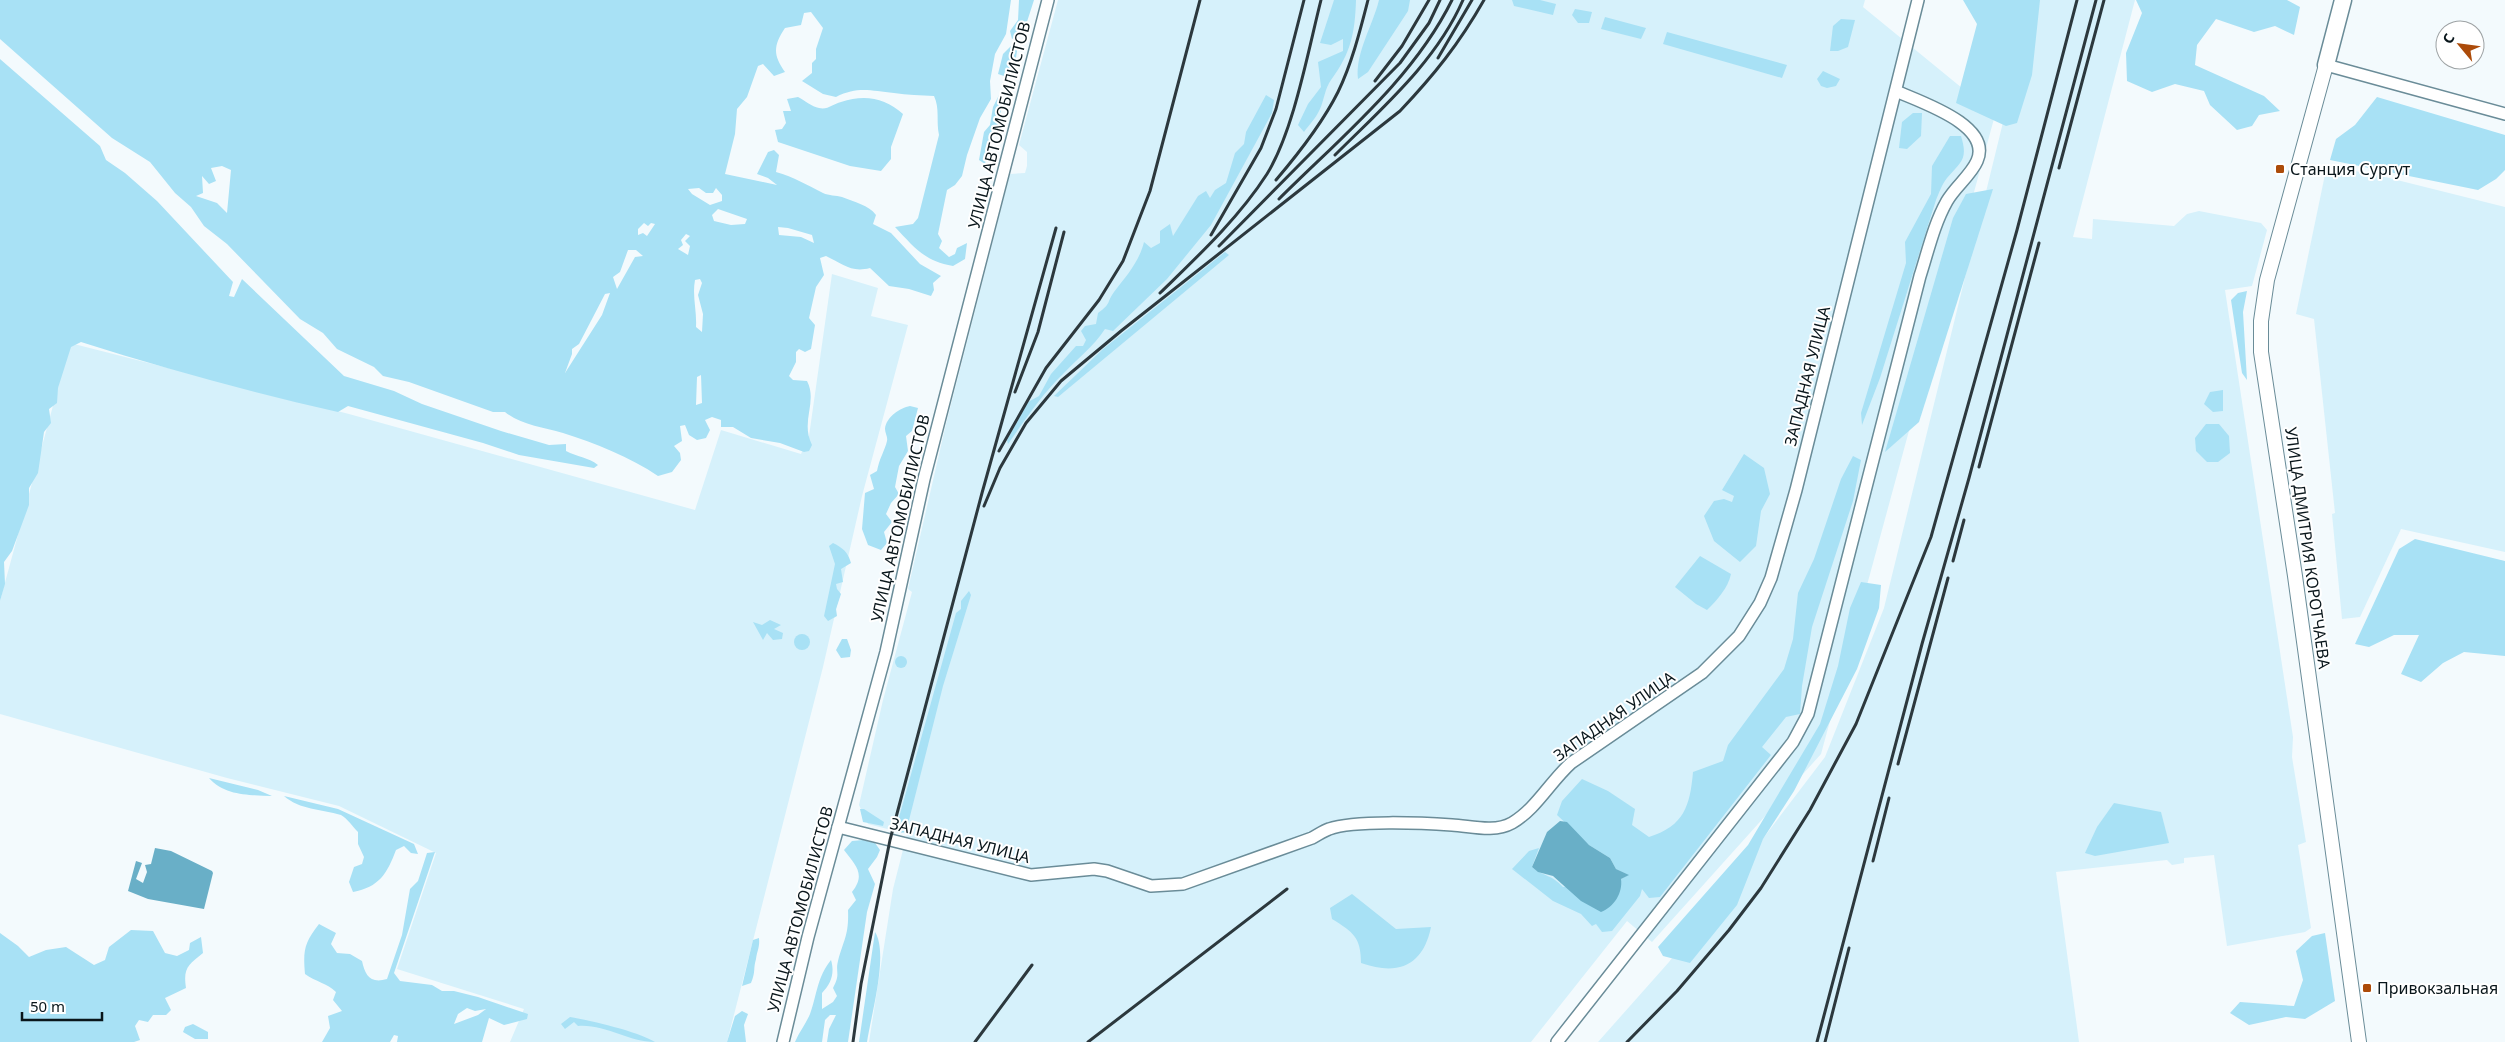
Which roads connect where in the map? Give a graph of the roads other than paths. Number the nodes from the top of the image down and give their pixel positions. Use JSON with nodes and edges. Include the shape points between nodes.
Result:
{"nodes":[{"id":1,"x":1048,"y":0,"type":"edge"},
{"id":2,"x":1918,"y":0,"type":"edge"},
{"id":3,"x":2343,"y":0,"type":"edge"},
{"id":4,"x":2326,"y":65,"type":"junction"},
{"id":5,"x":1896,"y":91,"type":"junction"},
{"id":6,"x":2505,"y":114,"type":"edge"},
{"id":7,"x":838,"y":827,"type":"junction"},
{"id":8,"x":783,"y":1042,"type":"edge"},
{"id":9,"x":1558,"y":1042,"type":"edge"},
{"id":10,"x":2360,"y":1042,"type":"edge"}],
"edges":[{"from":1,"to":7,"type":"street","name":"УЛИЦА АВТОМОБИЛИСТОВ","via":[[924,479],[886,652]]},
{"from":2,"to":5,"type":"street","name":"ЗАПАДНАЯ УЛИЦА"},
{"from":3,"to":4,"type":"main road"},
{"from":4,"to":6,"type":"street"},
{"from":4,"to":10,"type":"street","name":"УЛИЦА ДМИТРИЯ КОРОТЧАЕВА","via":[[2267,280],[2261,321],[2261,352],[2296,576]]},
{"from":5,"to":7,"type":"street","name":"ЗАПАДНАЯ УЛИЦА","via":[[1796,490],[1771,578],[1760,603],[1739,636],[1702,673],[1571,763],[1526,813],[1511,824],[1487,828],[1409,824],[1329,829],[1312,838],[1167,887],[1151,886],[1094,869],[1031,875]]},
{"from":5,"to":9,"type":"street","via":[[1966,126],[1979,142],[1980,151],[1977,162],[1956,187],[1942,212],[1920,276],[1808,714],[1793,742]]},
{"from":7,"to":8,"type":"street","name":"УЛИЦА АВТОМОБИЛИСТОВ"}]}
